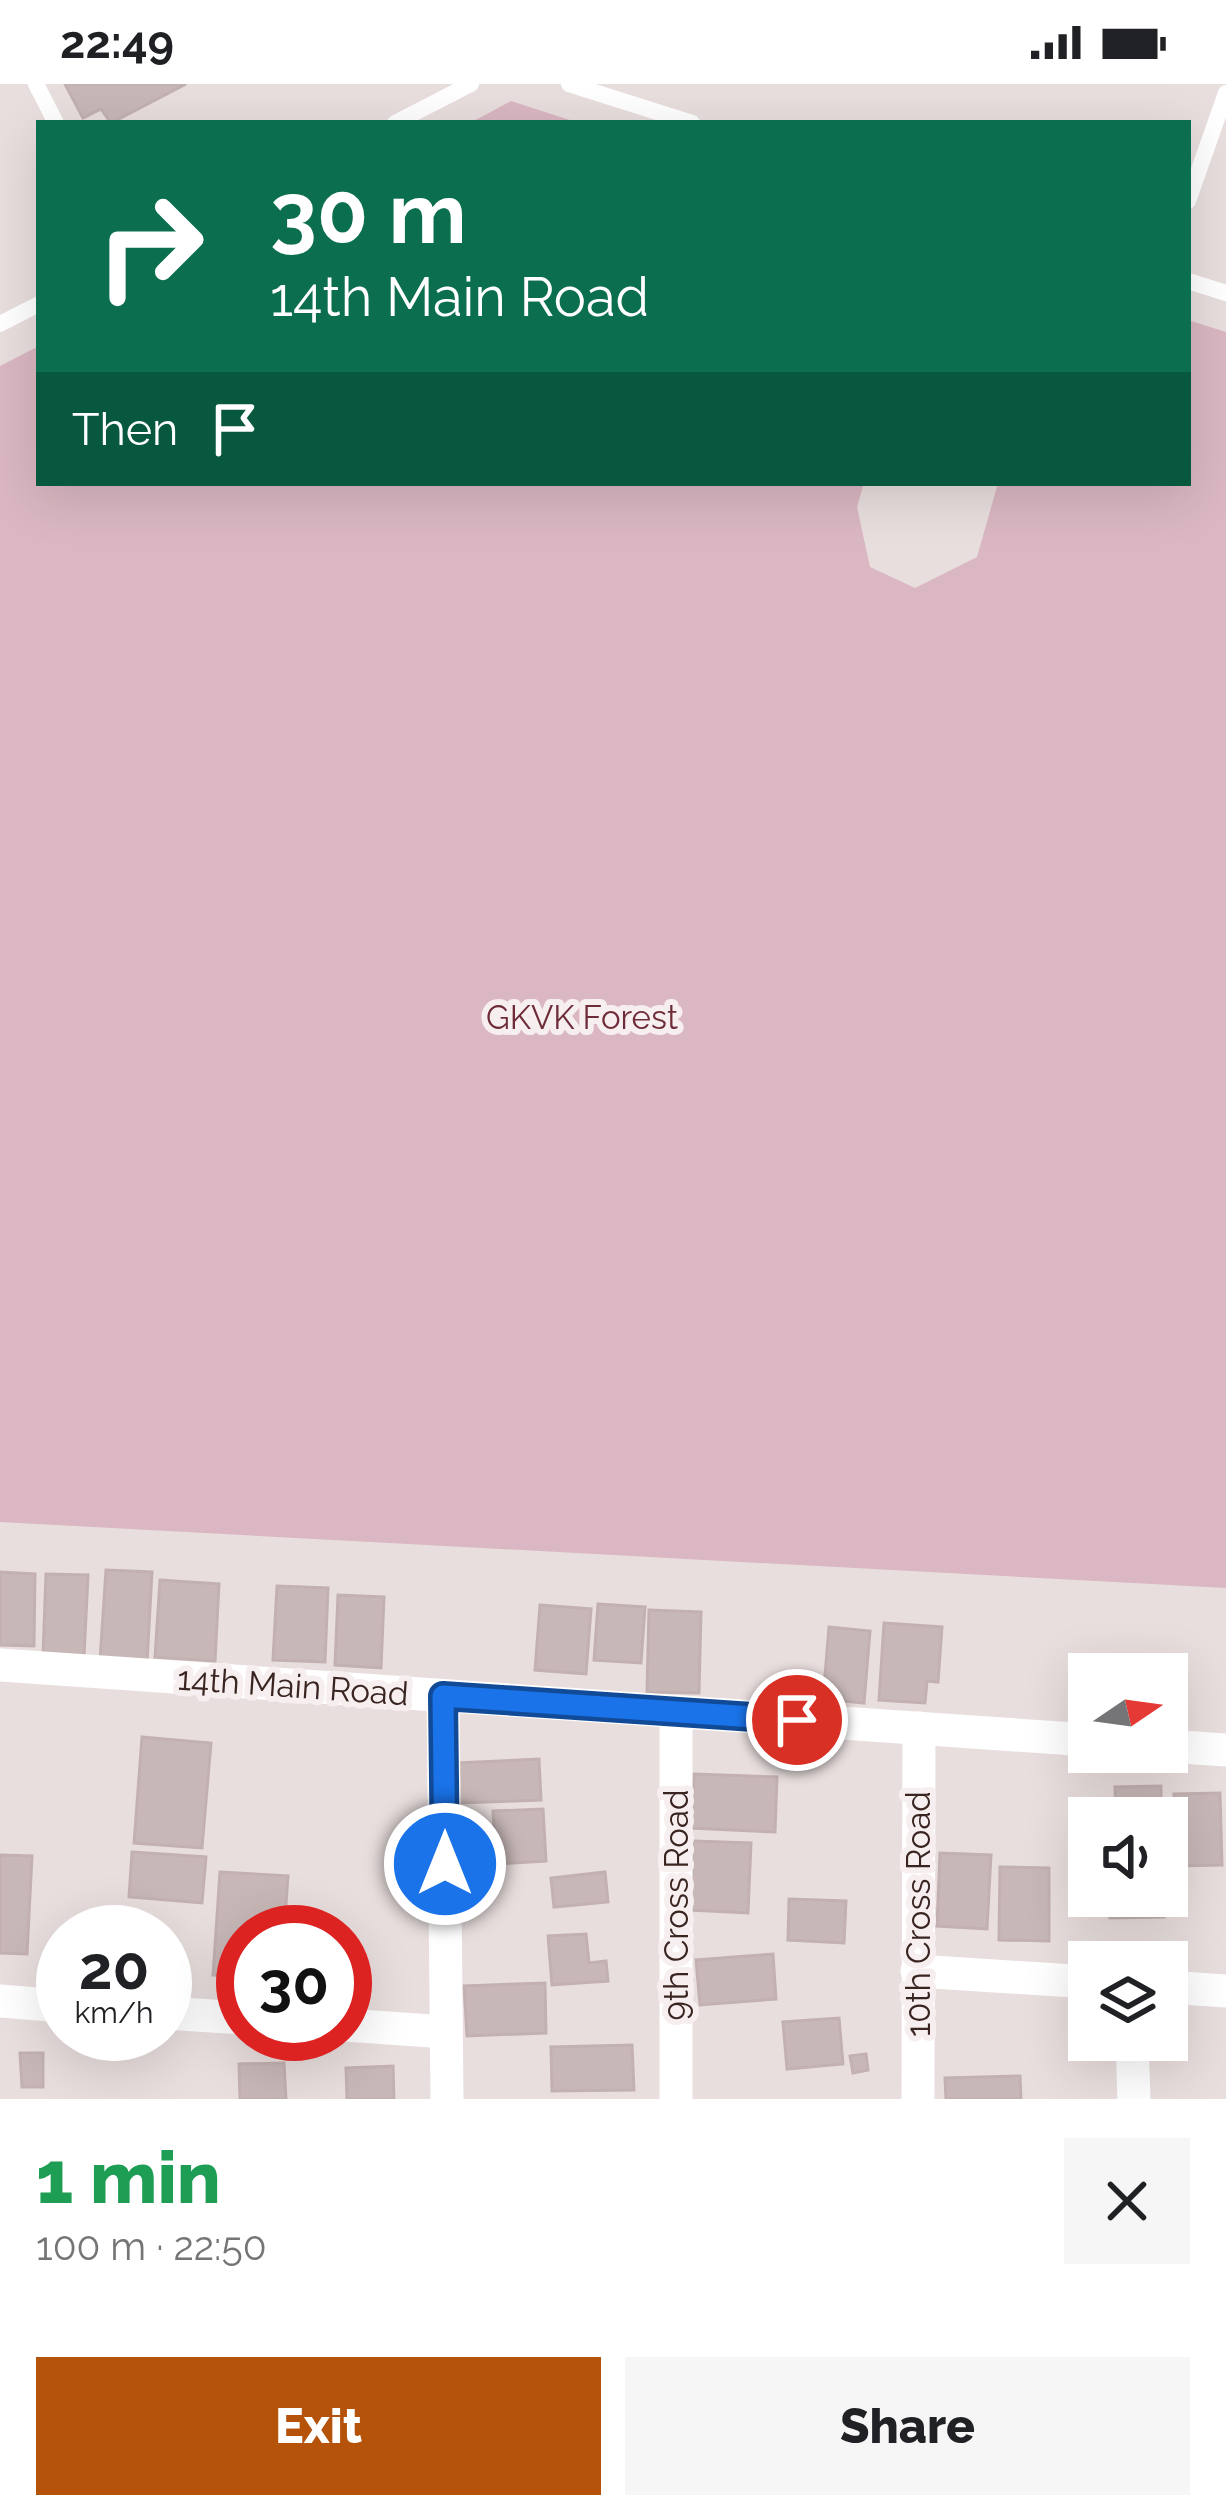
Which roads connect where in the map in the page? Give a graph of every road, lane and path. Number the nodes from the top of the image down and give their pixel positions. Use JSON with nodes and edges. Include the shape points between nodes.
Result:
{"nodes":[{"id":1,"x":36,"y":84,"type":"edge"},
{"id":2,"x":472,"y":84,"type":"edge"},
{"id":3,"x":569,"y":84,"type":"edge"},
{"id":4,"x":1226,"y":93,"type":"edge"},
{"id":5,"x":54,"y":120,"type":"edge"},
{"id":6,"x":401,"y":120,"type":"edge"},
{"id":7,"x":683,"y":120,"type":"edge"},
{"id":8,"x":1191,"y":192,"type":"edge"},
{"id":9,"x":1191,"y":282,"type":"edge"},
{"id":10,"x":1226,"y":293,"type":"edge"},
{"id":11,"x":36,"y":306,"type":"edge"},
{"id":12,"x":0,"y":324,"type":"edge"},
{"id":13,"x":0,"y":1665,"type":"edge"},
{"id":14,"x":443,"y":1696,"type":"junction"},
{"id":15,"x":676,"y":1712,"type":"junction"},
{"id":16,"x":920,"y":1729,"type":"junction"},
{"id":17,"x":1068,"y":1739,"type":"edge"},
{"id":18,"x":1188,"y":1747,"type":"edge"},
{"id":19,"x":1226,"y":1750,"type":"edge"},
{"id":20,"x":917,"y":1971,"type":"junction"},
{"id":21,"x":1068,"y":1981,"type":"edge"},
{"id":22,"x":1188,"y":1989,"type":"edge"},
{"id":23,"x":1226,"y":1991,"type":"edge"},
{"id":24,"x":0,"y":2001,"type":"edge"},
{"id":25,"x":36,"y":2004,"type":"edge"},
{"id":26,"x":372,"y":2027,"type":"edge"},
{"id":27,"x":446,"y":2032,"type":"junction"},
{"id":28,"x":1133,"y":2061,"type":"edge"},
{"id":29,"x":447,"y":2099,"type":"edge"},
{"id":30,"x":676,"y":2099,"type":"edge"},
{"id":31,"x":918,"y":2099,"type":"edge"},
{"id":32,"x":1134,"y":2099,"type":"edge"}],
"edges":[{"from":1,"to":5,"type":"lane"},
{"from":2,"to":6,"type":"lane"},
{"from":3,"to":7,"type":"lane"},
{"from":4,"to":8,"type":"lane"},
{"from":9,"to":10,"type":"lane"},
{"from":11,"to":12,"type":"lane"},
{"from":13,"to":14,"type":"street","name":"14th Main Road"},
{"from":14,"to":15,"type":"street","name":"14th Main Road"},
{"from":14,"to":27,"type":"street"},
{"from":15,"to":16,"type":"street","name":"14th Main Road"},
{"from":15,"to":30,"type":"street","name":"9th Cross Road"},
{"from":16,"to":17,"type":"street","name":"14th Main Road"},
{"from":16,"to":20,"type":"street","name":"10th Cross Road"},
{"from":18,"to":19,"type":"street"},
{"from":20,"to":21,"type":"street"},
{"from":20,"to":31,"type":"street","name":"10th Cross Road"},
{"from":22,"to":23,"type":"street"},
{"from":24,"to":25,"type":"street"},
{"from":26,"to":27,"type":"street"},
{"from":27,"to":29,"type":"street"},
{"from":28,"to":32,"type":"street"}]}
